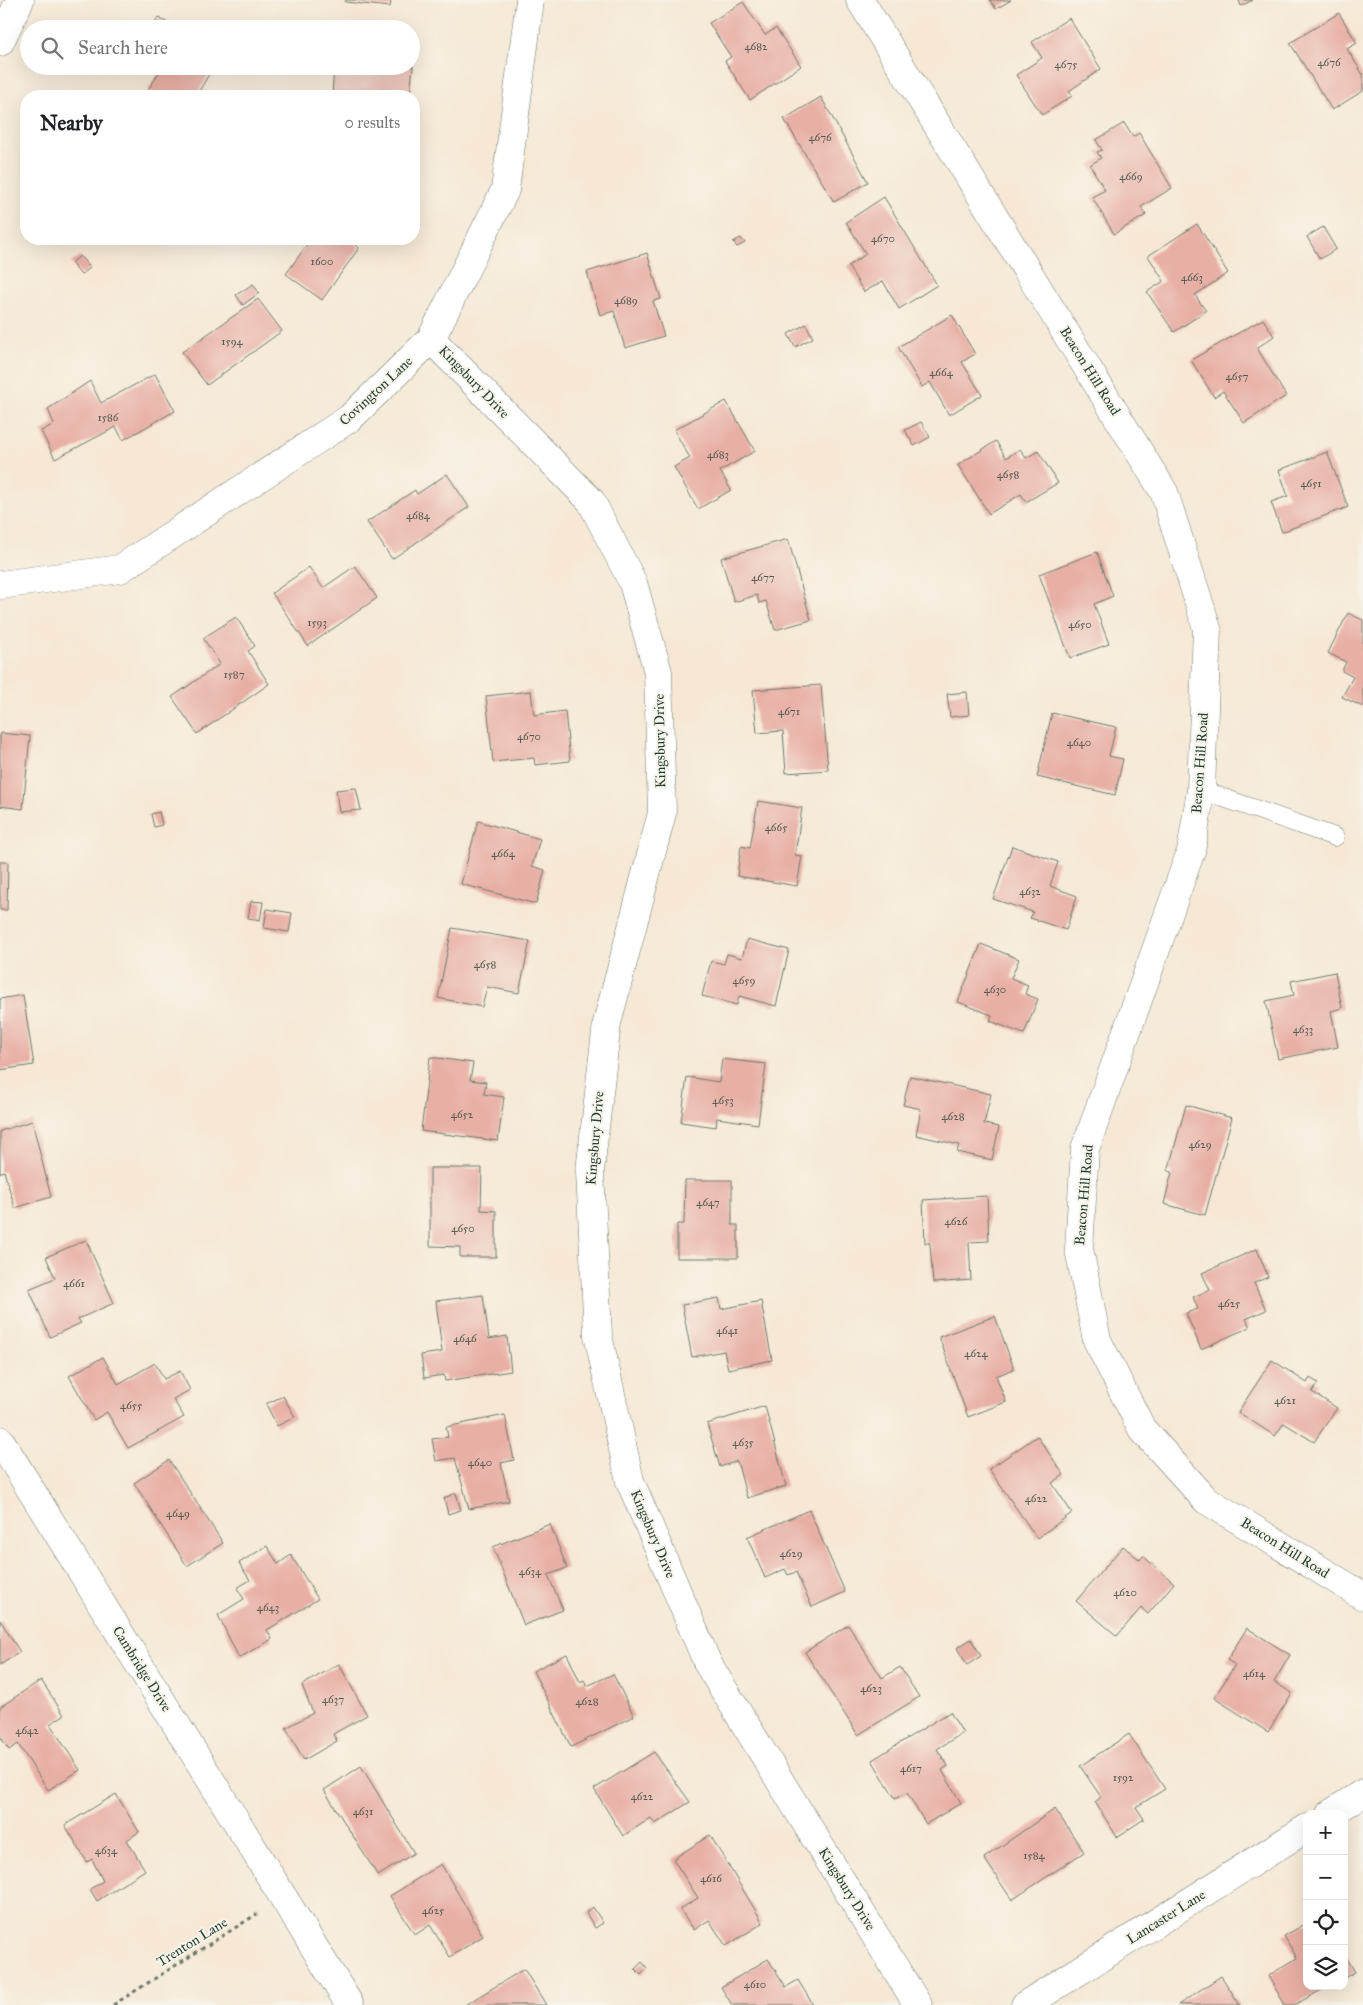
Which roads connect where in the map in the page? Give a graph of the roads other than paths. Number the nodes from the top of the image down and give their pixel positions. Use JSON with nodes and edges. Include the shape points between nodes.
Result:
{"nodes":[{"id":1,"x":20,"y":0,"type":"edge"},
{"id":2,"x":530,"y":0,"type":"edge"},
{"id":3,"x":860,"y":0,"type":"edge"},
{"id":4,"x":0,"y":42,"type":"edge"},
{"id":5,"x":431,"y":338,"type":"junction"},
{"id":6,"x":0,"y":585,"type":"edge"},
{"id":7,"x":1201,"y":790,"type":"junction"},
{"id":8,"x":1335,"y":837,"type":"dead end"},
{"id":9,"x":0,"y":1440,"type":"edge"},
{"id":10,"x":1363,"y":1596,"type":"edge"},
{"id":11,"x":1363,"y":1793,"type":"edge"},
{"id":12,"x":1336,"y":1810,"type":"edge"},
{"id":13,"x":1303,"y":1831,"type":"edge"},
{"id":14,"x":350,"y":2005,"type":"edge"},
{"id":15,"x":918,"y":2005,"type":"edge"},
{"id":16,"x":1025,"y":2005,"type":"edge"}],
"edges":[{"from":1,"to":4,"type":"street"},
{"from":2,"to":5,"type":"street","name":"Covington Lane","via":[[505,190]]},
{"from":3,"to":7,"type":"street","name":"Beacon Hill Road","via":[[1164,492],[1207,628]]},
{"from":5,"to":6,"type":"street","name":"Covington Lane","via":[[350,418],[120,569]]},
{"from":5,"to":15,"type":"street","name":"Kingsbury Drive","via":[[591,501],[633,583],[658,672],[662,813],[607,1023],[590,1171],[598,1335],[630,1482],[708,1664]]},
{"from":7,"to":8,"type":"lane"},
{"from":7,"to":10,"type":"street","name":"Beacon Hill Road","via":[[1191,851],[1086,1149],[1079,1249],[1097,1340],[1142,1429],[1206,1500]]},
{"from":9,"to":14,"type":"street","name":"Cambridge Drive"},
{"from":11,"to":12,"type":"street"},
{"from":13,"to":16,"type":"street","name":"Lancaster Lane"}]}
